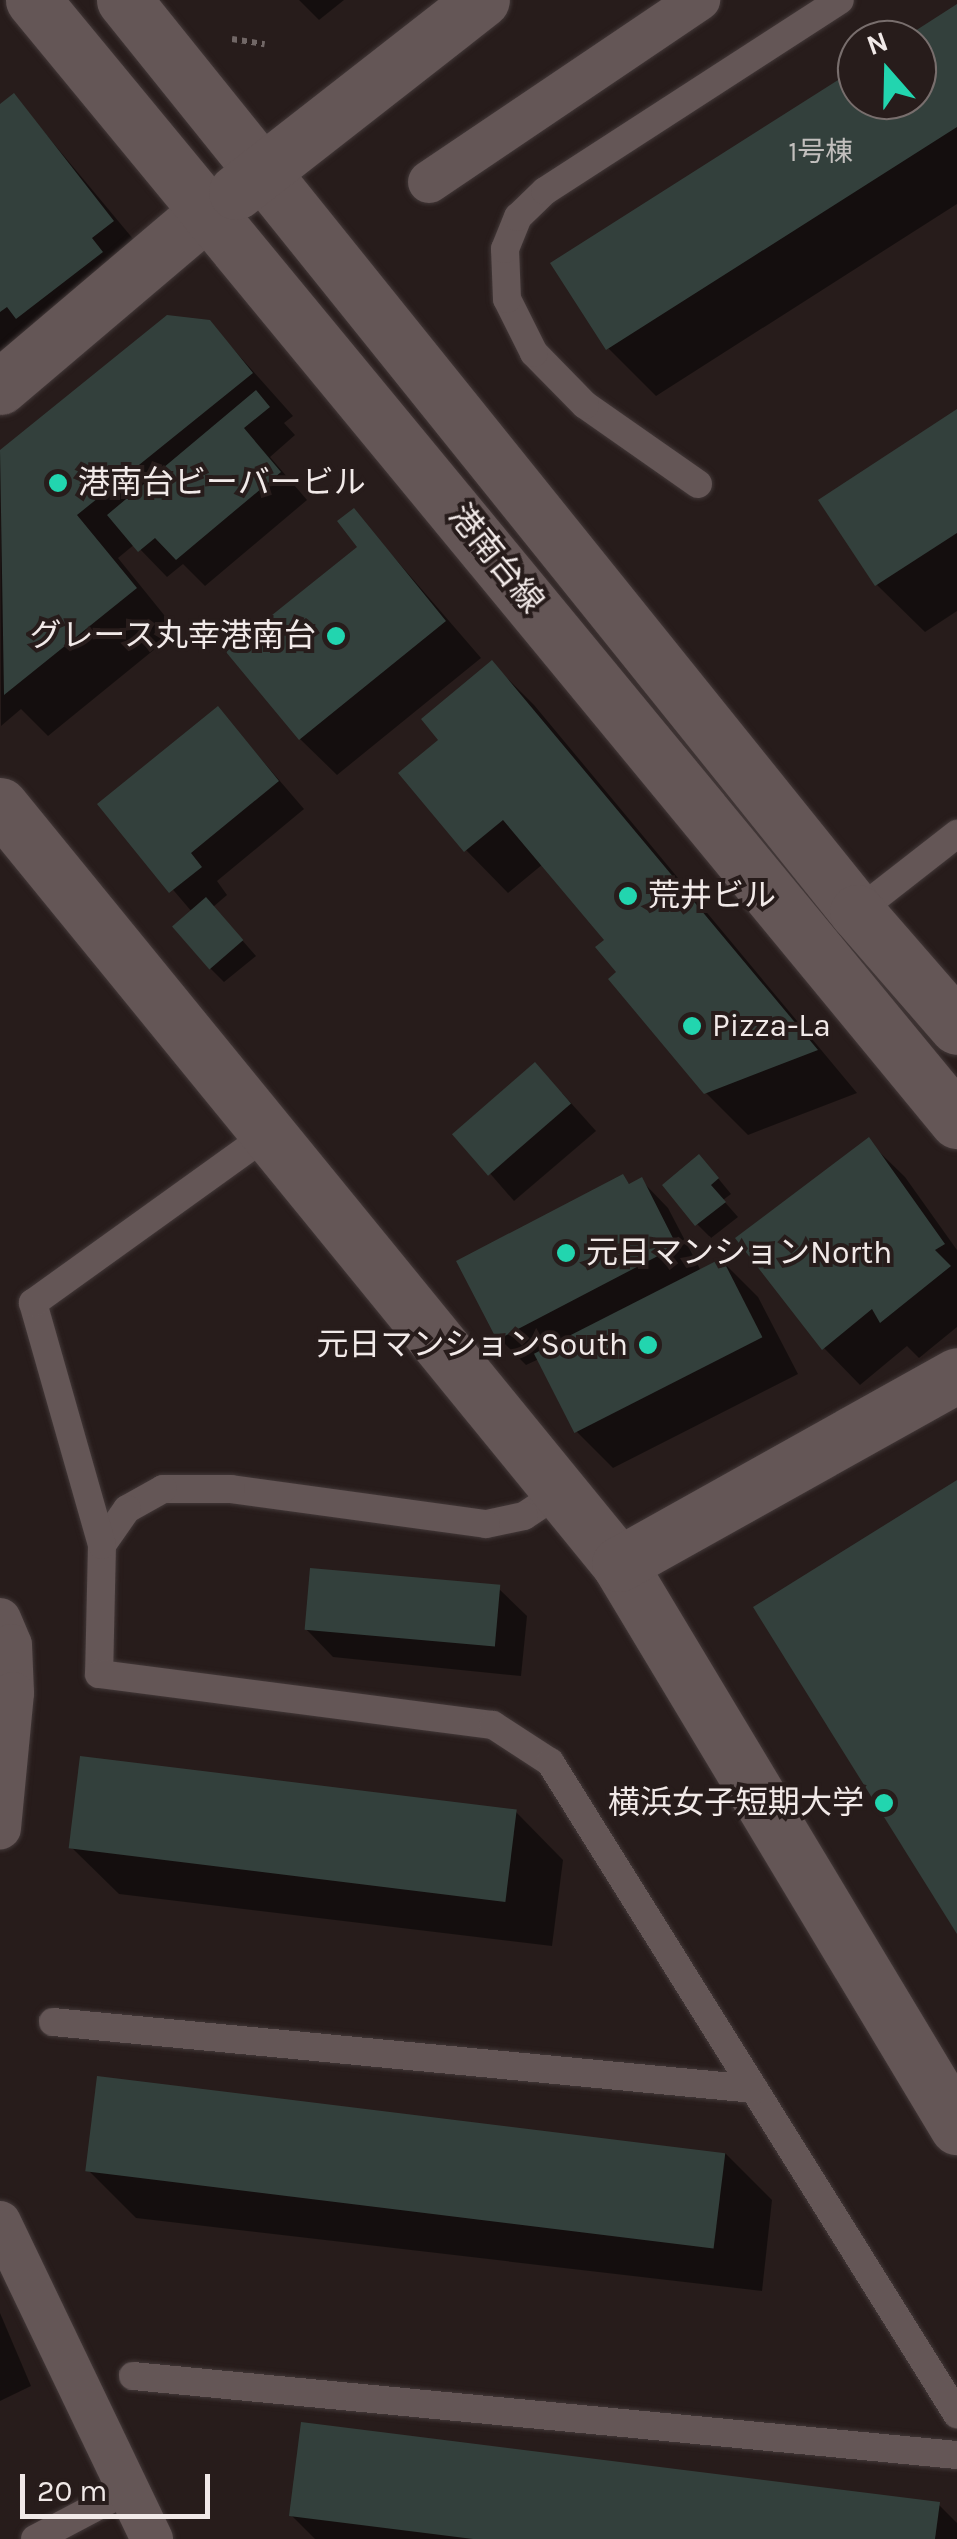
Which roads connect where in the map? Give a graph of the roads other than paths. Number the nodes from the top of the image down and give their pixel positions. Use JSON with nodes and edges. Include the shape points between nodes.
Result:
{"nodes":[{"id":1,"x":33,"y":0,"type":"edge"},
{"id":2,"x":124,"y":0,"type":"edge"},
{"id":3,"x":482,"y":0,"type":"edge"},
{"id":4,"x":699,"y":0,"type":"edge"},
{"id":5,"x":840,"y":0,"type":"edge"},
{"id":6,"x":266,"y":171,"type":"junction"},
{"id":7,"x":429,"y":182,"type":"dead end"},
{"id":8,"x":210,"y":210,"type":"junction"},
{"id":9,"x":0,"y":387,"type":"edge"},
{"id":10,"x":698,"y":484,"type":"dead end"},
{"id":11,"x":0,"y":805,"type":"edge"},
{"id":12,"x":957,"y":834,"type":"edge"},
{"id":13,"x":857,"y":912,"type":"junction"},
{"id":14,"x":957,"y":1027,"type":"edge"},
{"id":15,"x":957,"y":1121,"type":"edge"},
{"id":16,"x":268,"y":1134,"type":"junction"},
{"id":17,"x":957,"y":1376,"type":"edge"},
{"id":18,"x":560,"y":1492,"type":"junction"},
{"id":19,"x":102,"y":1545,"type":"junction"},
{"id":20,"x":619,"y":1564,"type":"junction"},
{"id":21,"x":0,"y":1619,"type":"edge"},
{"id":22,"x":0,"y":1828,"type":"edge"},
{"id":23,"x":53,"y":2022,"type":"dead end"},
{"id":24,"x":754,"y":2088,"type":"junction"},
{"id":25,"x":957,"y":2127,"type":"edge"},
{"id":26,"x":0,"y":2222,"type":"edge"},
{"id":27,"x":132,"y":2376,"type":"dead end"},
{"id":28,"x":957,"y":2414,"type":"edge"},
{"id":29,"x":957,"y":2455,"type":"edge"},
{"id":30,"x":128,"y":2490,"type":"junction"},
{"id":31,"x":35,"y":2539,"type":"edge"},
{"id":32,"x":152,"y":2539,"type":"edge"}],
"edges":[{"from":1,"to":8,"type":"street","name":"港南台線"},
{"from":2,"to":6,"type":"street","name":"港南台線"},
{"from":3,"to":6,"type":"street"},
{"from":4,"to":7,"type":"street"},
{"from":5,"to":10,"type":"lane","via":[[544,192],[518,217],[505,249],[507,299],[534,353],[585,405]]},
{"from":6,"to":8,"type":"street"},
{"from":6,"to":13,"type":"street","name":"港南台線"},
{"from":8,"to":9,"type":"street"},
{"from":8,"to":15,"type":"street","name":"港南台線"},
{"from":11,"to":16,"type":"street"},
{"from":12,"to":13,"type":"lane"},
{"from":13,"to":14,"type":"street","name":"港南台線"},
{"from":16,"to":18,"type":"street"},
{"from":16,"to":19,"type":"lane","via":[[33,1303]]},
{"from":17,"to":20,"type":"street"},
{"from":18,"to":19,"type":"lane","via":[[524,1516],[486,1524],[232,1489],[163,1489],[127,1509]]},
{"from":18,"to":20,"type":"street"},
{"from":19,"to":24,"type":"lane","via":[[99,1674],[493,1725],[550,1762]]},
{"from":20,"to":25,"type":"street"},
{"from":21,"to":22,"type":"street","via":[[11,1645],[13,1693]]},
{"from":23,"to":24,"type":"lane"},
{"from":24,"to":28,"type":"lane"},
{"from":26,"to":30,"type":"street"},
{"from":27,"to":29,"type":"lane"},
{"from":30,"to":31,"type":"lane"},
{"from":30,"to":32,"type":"street"}]}
